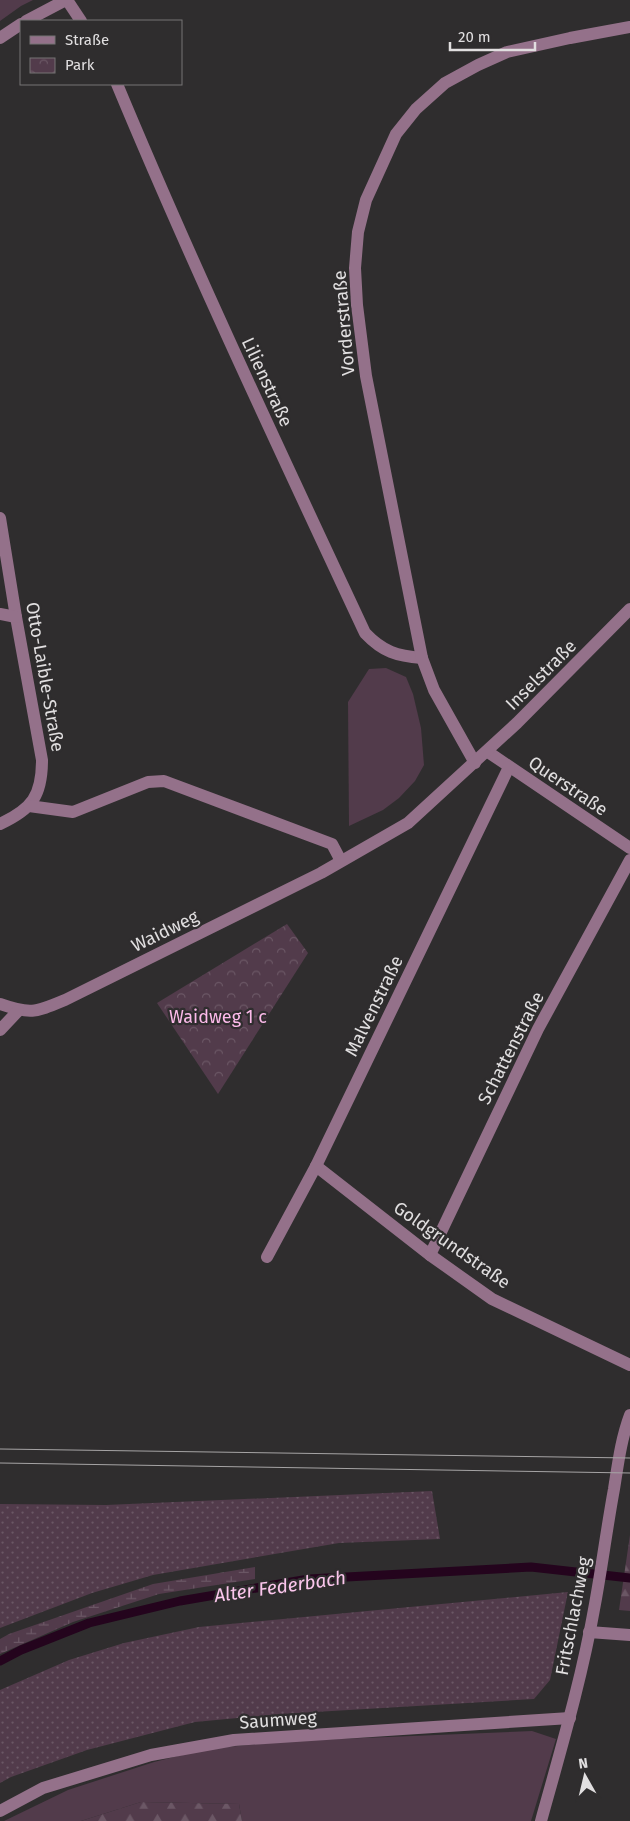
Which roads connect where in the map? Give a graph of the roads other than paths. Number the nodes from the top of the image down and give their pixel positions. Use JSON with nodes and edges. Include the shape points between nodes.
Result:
{"nodes":[{"id":1,"x":67,"y":0,"type":"edge"},
{"id":2,"x":28,"y":20,"type":"edge"},
{"id":3,"x":80,"y":20,"type":"edge"},
{"id":4,"x":20,"y":25,"type":"edge"},
{"id":5,"x":630,"y":27,"type":"edge"},
{"id":6,"x":0,"y":38,"type":"edge"},
{"id":7,"x":117,"y":85,"type":"edge"},
{"id":8,"x":0,"y":518,"type":"edge"},
{"id":9,"x":630,"y":609,"type":"edge"},
{"id":10,"x":0,"y":614,"type":"edge"},
{"id":11,"x":16,"y":617,"type":"junction"},
{"id":12,"x":422,"y":658,"type":"junction"},
{"id":13,"x":488,"y":752,"type":"junction"},
{"id":14,"x":475,"y":763,"type":"junction"},
{"id":15,"x":509,"y":767,"type":"junction"},
{"id":16,"x":29,"y":806,"type":"junction"},
{"id":17,"x":0,"y":824,"type":"edge"},
{"id":18,"x":630,"y":848,"type":"edge"},
{"id":19,"x":630,"y":860,"type":"edge"},
{"id":20,"x":341,"y":862,"type":"junction"},
{"id":21,"x":0,"y":1004,"type":"edge"},
{"id":22,"x":18,"y":1011,"type":"junction"},
{"id":23,"x":0,"y":1030,"type":"edge"},
{"id":24,"x":316,"y":1166,"type":"junction"},
{"id":25,"x":430,"y":1254,"type":"junction"},
{"id":26,"x":267,"y":1257,"type":"dead end"},
{"id":27,"x":630,"y":1365,"type":"edge"},
{"id":28,"x":630,"y":1415,"type":"edge"},
{"id":29,"x":590,"y":1632,"type":"junction"},
{"id":30,"x":630,"y":1635,"type":"edge"},
{"id":31,"x":570,"y":1718,"type":"junction"},
{"id":32,"x":0,"y":1811,"type":"edge"},
{"id":33,"x":541,"y":1821,"type":"edge"}],
"edges":[{"from":1,"to":2,"type":"street"},
{"from":1,"to":3,"type":"street"},
{"from":4,"to":6,"type":"street"},
{"from":5,"to":12,"type":"street","name":"Vorderstraße","via":[[507,52],[445,83],[416,108],[396,134],[366,200],[356,250],[356,305],[366,376]]},
{"from":7,"to":12,"type":"street","name":"Lilienstraße","via":[[251,389],[365,633],[376,645],[392,653]]},
{"from":8,"to":11,"type":"street","name":"Otto-Laible-Straße"},
{"from":9,"to":13,"type":"street","name":"Inselstraße"},
{"from":10,"to":11,"type":"street"},
{"from":11,"to":16,"type":"street","name":"Otto-Laible-Straße","via":[[42,760],[38,792]]},
{"from":12,"to":14,"type":"street","name":"Vorderstraße","via":[[434,690]]},
{"from":13,"to":14,"type":"street","name":"Inselstraße"},
{"from":13,"to":15,"type":"street","name":"Querstraße"},
{"from":14,"to":20,"type":"street","name":"Waidweg","via":[[408,823]]},
{"from":15,"to":18,"type":"street","name":"Querstraße"},
{"from":15,"to":24,"type":"street","name":"Malvenstraße"},
{"from":16,"to":17,"type":"street","name":"Otto-Laible-Straße","via":[[18,816]]},
{"from":16,"to":20,"type":"street","via":[[73,812],[148,782],[164,781],[332,844]]},
{"from":19,"to":25,"type":"street","name":"Schattenstraße","via":[[538,1029]]},
{"from":20,"to":22,"type":"street","name":"Waidweg","via":[[65,1000],[33,1012]]},
{"from":21,"to":22,"type":"street","name":"Waidweg"},
{"from":22,"to":23,"type":"street"},
{"from":24,"to":25,"type":"street","name":"Goldgrundstraße"},
{"from":24,"to":26,"type":"street","name":"Malvenstraße"},
{"from":25,"to":27,"type":"street","name":"Goldgrundstraße","via":[[492,1299]]},
{"from":28,"to":29,"type":"street","name":"Fritschlachweg","via":[[618,1458]]},
{"from":29,"to":30,"type":"street"},
{"from":29,"to":31,"type":"street","name":"Fritschlachweg"},
{"from":31,"to":32,"type":"street","name":"Saumweg","via":[[234,1740],[124,1763],[43,1788]]},
{"from":31,"to":33,"type":"street","name":"Fritschlachweg"}]}
